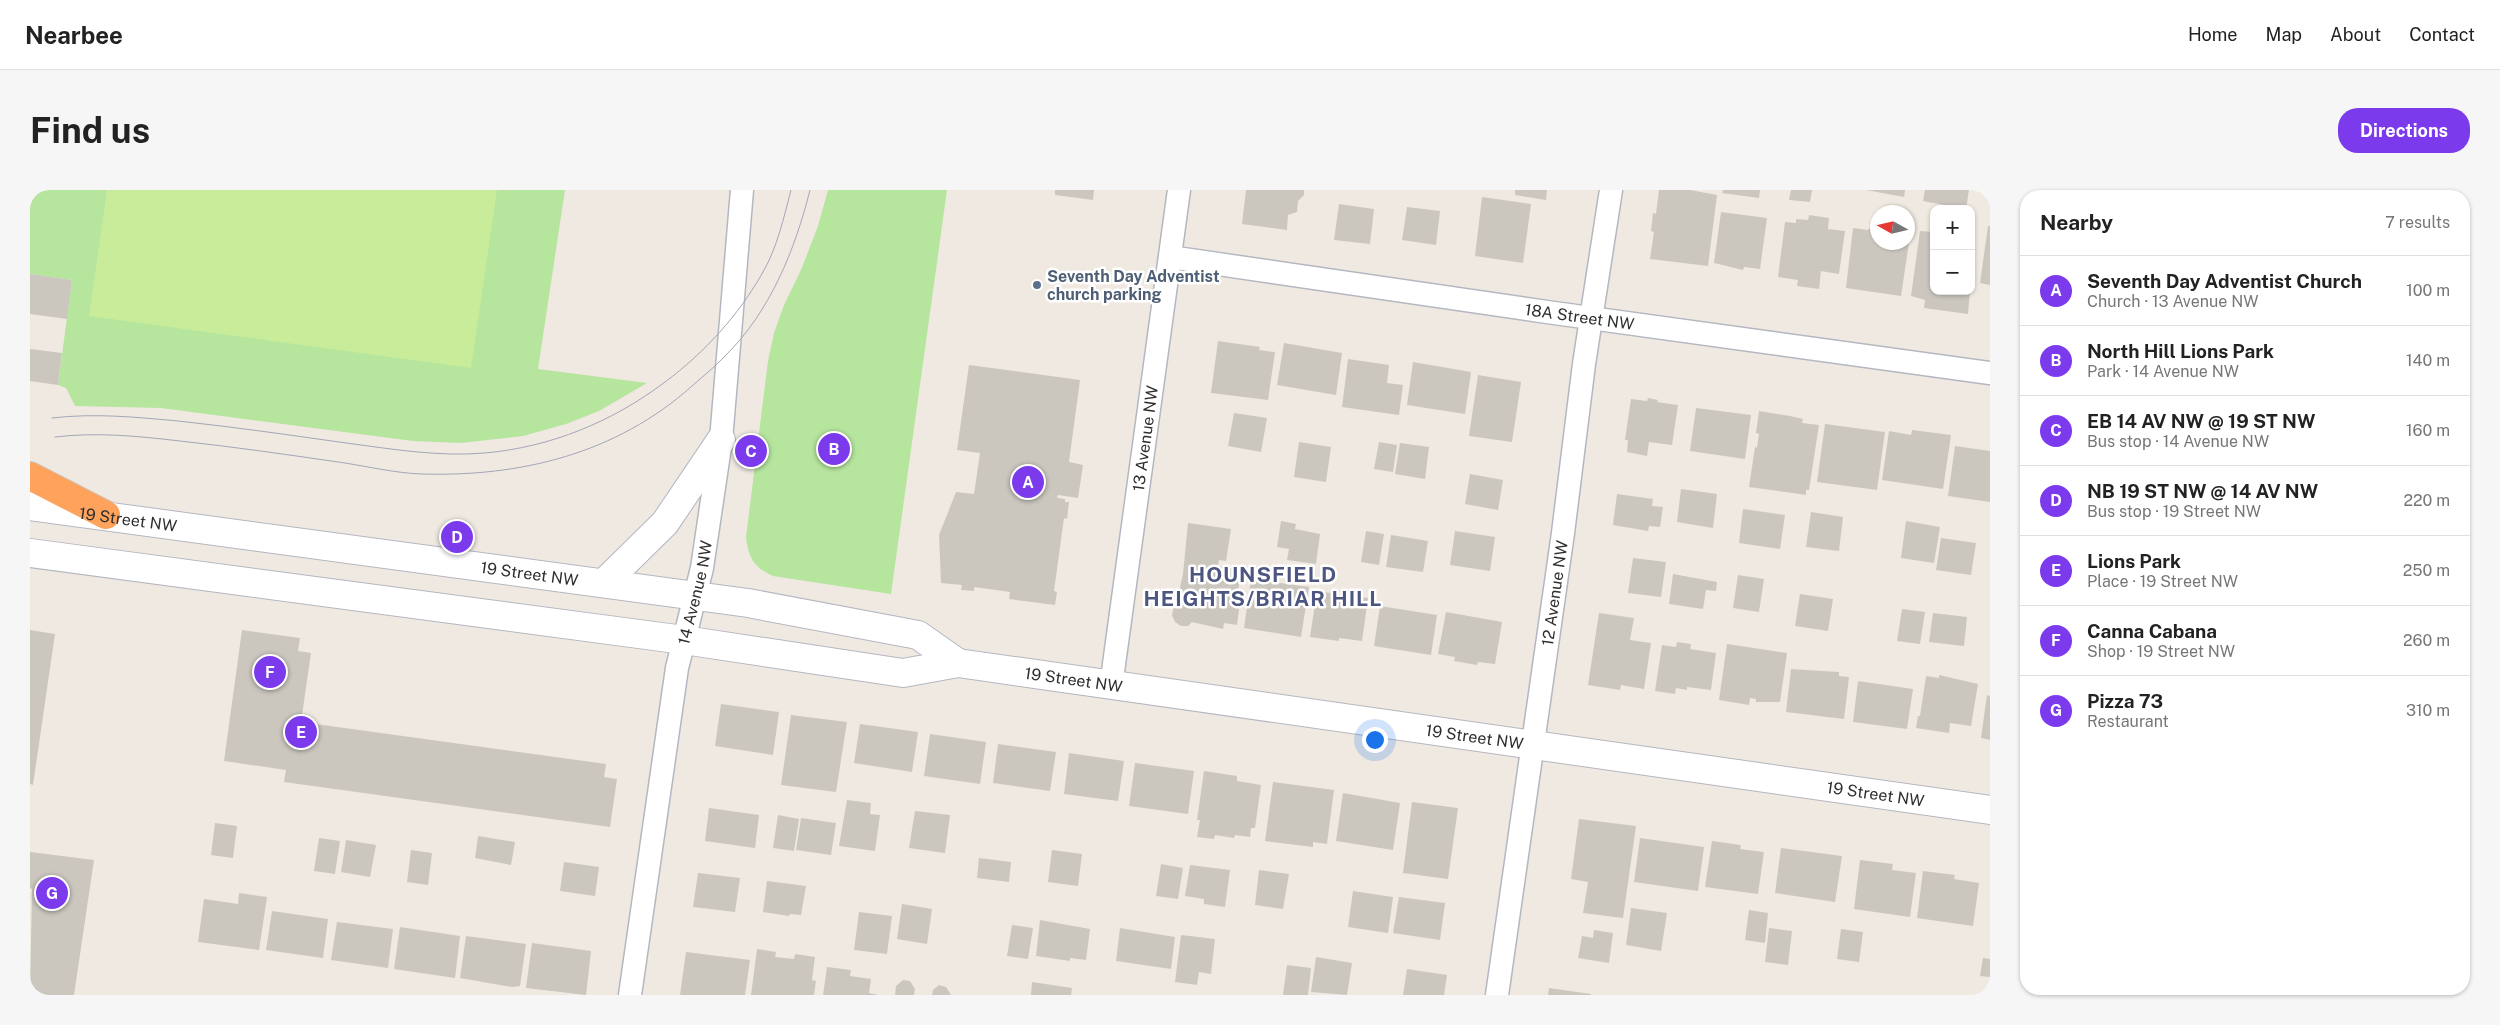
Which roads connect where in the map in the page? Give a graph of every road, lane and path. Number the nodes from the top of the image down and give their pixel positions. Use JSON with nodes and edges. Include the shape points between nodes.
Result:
{"nodes":[{"id":1,"x":742,"y":190,"type":"edge"},
{"id":2,"x":1179,"y":190,"type":"edge"},
{"id":3,"x":1611,"y":190,"type":"edge"},
{"id":4,"x":1170,"y":257,"type":"junction"},
{"id":5,"x":1591,"y":317,"type":"junction"},
{"id":6,"x":1990,"y":373,"type":"edge"},
{"id":7,"x":721,"y":440,"type":"junction"},
{"id":8,"x":30,"y":476,"type":"edge"},
{"id":9,"x":30,"y":506,"type":"edge"},
{"id":10,"x":106,"y":515,"type":"junction"},
{"id":11,"x":30,"y":553,"type":"edge"},
{"id":12,"x":604,"y":584,"type":"junction"},
{"id":13,"x":696,"y":595,"type":"junction"},
{"id":14,"x":684,"y":640,"type":"junction"},
{"id":15,"x":958,"y":663,"type":"junction"},
{"id":16,"x":1111,"y":686,"type":"junction"},
{"id":17,"x":1533,"y":744,"type":"junction"},
{"id":18,"x":1990,"y":810,"type":"edge"},
{"id":19,"x":630,"y":995,"type":"edge"},
{"id":20,"x":1497,"y":995,"type":"edge"}],
"edges":[{"from":1,"to":7,"type":"street","name":"14 Avenue NW"},
{"from":2,"to":4,"type":"street","name":"13 Avenue NW"},
{"from":3,"to":5,"type":"street","name":"12 Avenue NW"},
{"from":4,"to":5,"type":"street","name":"18A Street NW"},
{"from":4,"to":16,"type":"street","name":"13 Avenue NW"},
{"from":5,"to":6,"type":"street","name":"18A Street NW"},
{"from":5,"to":17,"type":"street","name":"12 Avenue NW"},
{"from":7,"to":12,"type":"street","via":[[665,524]]},
{"from":7,"to":13,"type":"street","name":"14 Avenue NW"},
{"from":8,"to":10,"type":"highway"},
{"from":9,"to":10,"type":"street","name":"19 Street NW"},
{"from":10,"to":12,"type":"street","name":"19 Street NW"},
{"from":11,"to":14,"type":"street","name":"19 Street NW"},
{"from":12,"to":13,"type":"street","name":"19 Street NW"},
{"from":13,"to":14,"type":"street","name":"14 Avenue NW"},
{"from":13,"to":15,"type":"street","name":"19 Street NW","via":[[918,635]]},
{"from":14,"to":15,"type":"street","name":"19 Street NW","via":[[902,673]]},
{"from":14,"to":19,"type":"street","name":"14 Avenue NW","via":[[668,726]]},
{"from":15,"to":16,"type":"street","name":"19 Street NW"},
{"from":16,"to":17,"type":"street","name":"19 Street NW"},
{"from":17,"to":18,"type":"street","name":"19 Street NW"},
{"from":17,"to":20,"type":"street","name":"12 Avenue NW"}]}
